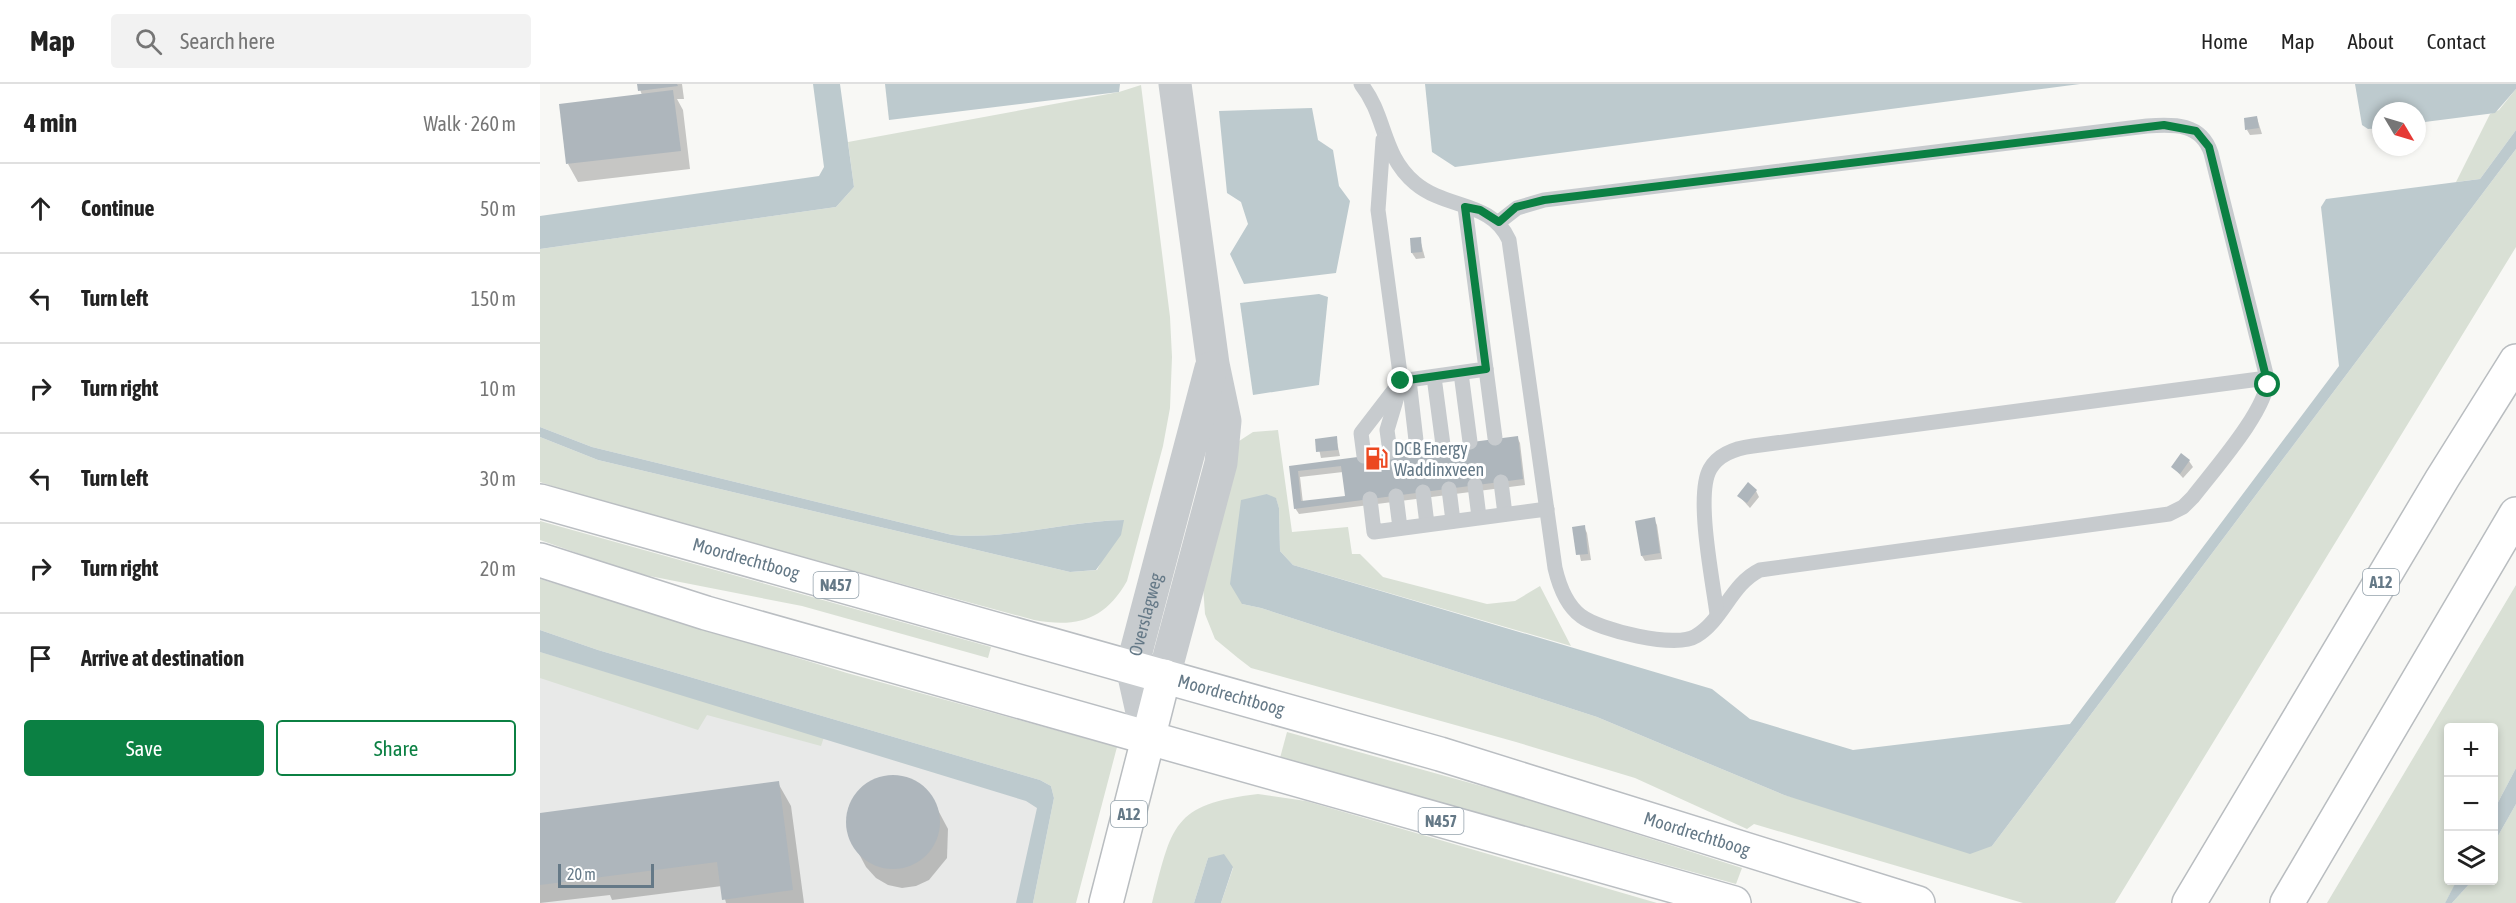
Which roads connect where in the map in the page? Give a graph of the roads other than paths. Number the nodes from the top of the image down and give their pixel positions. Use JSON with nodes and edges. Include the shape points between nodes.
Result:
{"nodes":[{"id":1,"x":1175,"y":84,"type":"edge"},
{"id":2,"x":1361,"y":84,"type":"edge"},
{"id":3,"x":1384,"y":134,"type":"junction"},
{"id":4,"x":1465,"y":207,"type":"junction"},
{"id":5,"x":1499,"y":222,"type":"junction"},
{"id":6,"x":2516,"y":361,"type":"edge"},
{"id":7,"x":1213,"y":364,"type":"junction"},
{"id":8,"x":1486,"y":369,"type":"junction"},
{"id":9,"x":1461,"y":373,"type":"junction"},
{"id":10,"x":1434,"y":377,"type":"junction"},
{"id":11,"x":2267,"y":378,"type":"junction"},
{"id":12,"x":1405,"y":381,"type":"junction"},
{"id":13,"x":1495,"y":438,"type":"dead end"},
{"id":14,"x":1470,"y":442,"type":"dead end"},
{"id":15,"x":1443,"y":445,"type":"dead end"},
{"id":16,"x":1417,"y":448,"type":"dead end"},
{"id":17,"x":1390,"y":452,"type":"dead end"},
{"id":18,"x":1364,"y":456,"type":"dead end"},
{"id":19,"x":1501,"y":482,"type":"dead end"},
{"id":20,"x":1475,"y":485,"type":"dead end"},
{"id":21,"x":1449,"y":489,"type":"dead end"},
{"id":22,"x":1423,"y":492,"type":"dead end"},
{"id":23,"x":1396,"y":496,"type":"dead end"},
{"id":24,"x":1370,"y":499,"type":"dead end"},
{"id":25,"x":540,"y":501,"type":"edge"},
{"id":26,"x":1547,"y":509,"type":"junction"},
{"id":27,"x":1505,"y":514,"type":"junction"},
{"id":28,"x":2516,"y":514,"type":"edge"},
{"id":29,"x":1479,"y":517,"type":"junction"},
{"id":30,"x":1453,"y":521,"type":"junction"},
{"id":31,"x":1427,"y":524,"type":"junction"},
{"id":32,"x":1400,"y":528,"type":"junction"},
{"id":33,"x":540,"y":560,"type":"edge"},
{"id":34,"x":1717,"y":614,"type":"junction"},
{"id":35,"x":1132,"y":667,"type":"junction"},
{"id":36,"x":1164,"y":676,"type":"junction"},
{"id":37,"x":1148,"y":739,"type":"junction"},
{"id":38,"x":2248,"y":803,"type":"junction"},
{"id":39,"x":1106,"y":903,"type":"edge"},
{"id":40,"x":1734,"y":903,"type":"edge"},
{"id":41,"x":1918,"y":903,"type":"edge"},
{"id":42,"x":2172,"y":903,"type":"edge"},
{"id":43,"x":2189,"y":903,"type":"edge"},
{"id":44,"x":2287,"y":903,"type":"edge"}],
"edges":[{"from":1,"to":7,"type":"street","name":"Overslagweg"},
{"from":2,"to":3,"type":"lane","via":[[1378,110]]},
{"from":3,"to":4,"type":"lane","via":[[1394,161],[1409,178],[1433,195]]},
{"from":3,"to":12,"type":"lane","via":[[1378,202]]},
{"from":4,"to":5,"type":"lane","via":[[1480,210]]},
{"from":4,"to":8,"type":"lane"},
{"from":5,"to":11,"type":"lane","via":[[1516,207],[1544,200],[2147,126],[2188,127],[2202,135],[2211,153]]},
{"from":5,"to":26,"type":"lane","via":[[1513,255]]},
{"from":6,"to":38,"type":"main road","number":"A12"},
{"from":7,"to":35,"type":"street","name":"Overslagweg"},
{"from":7,"to":36,"type":"street","name":"Overslagweg","via":[[1225,421],[1224,452]]},
{"from":8,"to":9,"type":"lane"},
{"from":8,"to":13,"type":"lane"},
{"from":9,"to":10,"type":"lane"},
{"from":9,"to":14,"type":"lane"},
{"from":10,"to":12,"type":"lane"},
{"from":10,"to":15,"type":"lane"},
{"from":11,"to":34,"type":"lane","via":[[2265,397],[2253,417],[2193,497],[2174,512],[1767,569],[1745,580]]},
{"from":11,"to":34,"type":"lane","via":[[1753,446],[1728,453],[1710,468],[1703,496]]},
{"from":12,"to":16,"type":"lane"},
{"from":12,"to":17,"type":"lane","via":[[1387,430]]},
{"from":12,"to":18,"type":"lane","via":[[1361,433]]},
{"from":19,"to":27,"type":"lane"},
{"from":20,"to":29,"type":"lane"},
{"from":21,"to":30,"type":"lane"},
{"from":22,"to":31,"type":"lane"},
{"from":23,"to":32,"type":"lane"},
{"from":24,"to":32,"type":"lane","via":[[1374,532]]},
{"from":25,"to":35,"type":"main road","name":"Moordrechtboog","number":"N457"},
{"from":26,"to":27,"type":"lane"},
{"from":26,"to":34,"type":"lane","via":[[1557,577],[1568,600],[1584,618],[1669,642],[1694,637]]},
{"from":27,"to":29,"type":"lane"},
{"from":28,"to":44,"type":"main road"},
{"from":29,"to":30,"type":"lane"},
{"from":30,"to":31,"type":"lane"},
{"from":31,"to":32,"type":"lane"},
{"from":33,"to":37,"type":"main road","number":"N457","via":[[706,613]]},
{"from":35,"to":36,"type":"main road","name":"Moordrechtboog","number":"N457"},
{"from":35,"to":37,"type":"street","name":"Overslagweg"},
{"from":36,"to":37,"type":"main road","name":"Overslagweg"},
{"from":36,"to":41,"type":"main road","name":"Moordrechtboog","number":"N457","via":[[1505,773]]},
{"from":37,"to":39,"type":"main road","number":"A12"},
{"from":37,"to":40,"type":"main road","number":"N457"},
{"from":38,"to":42,"type":"main road","number":"A12"},
{"from":38,"to":43,"type":"main road","number":"A12"}]}
